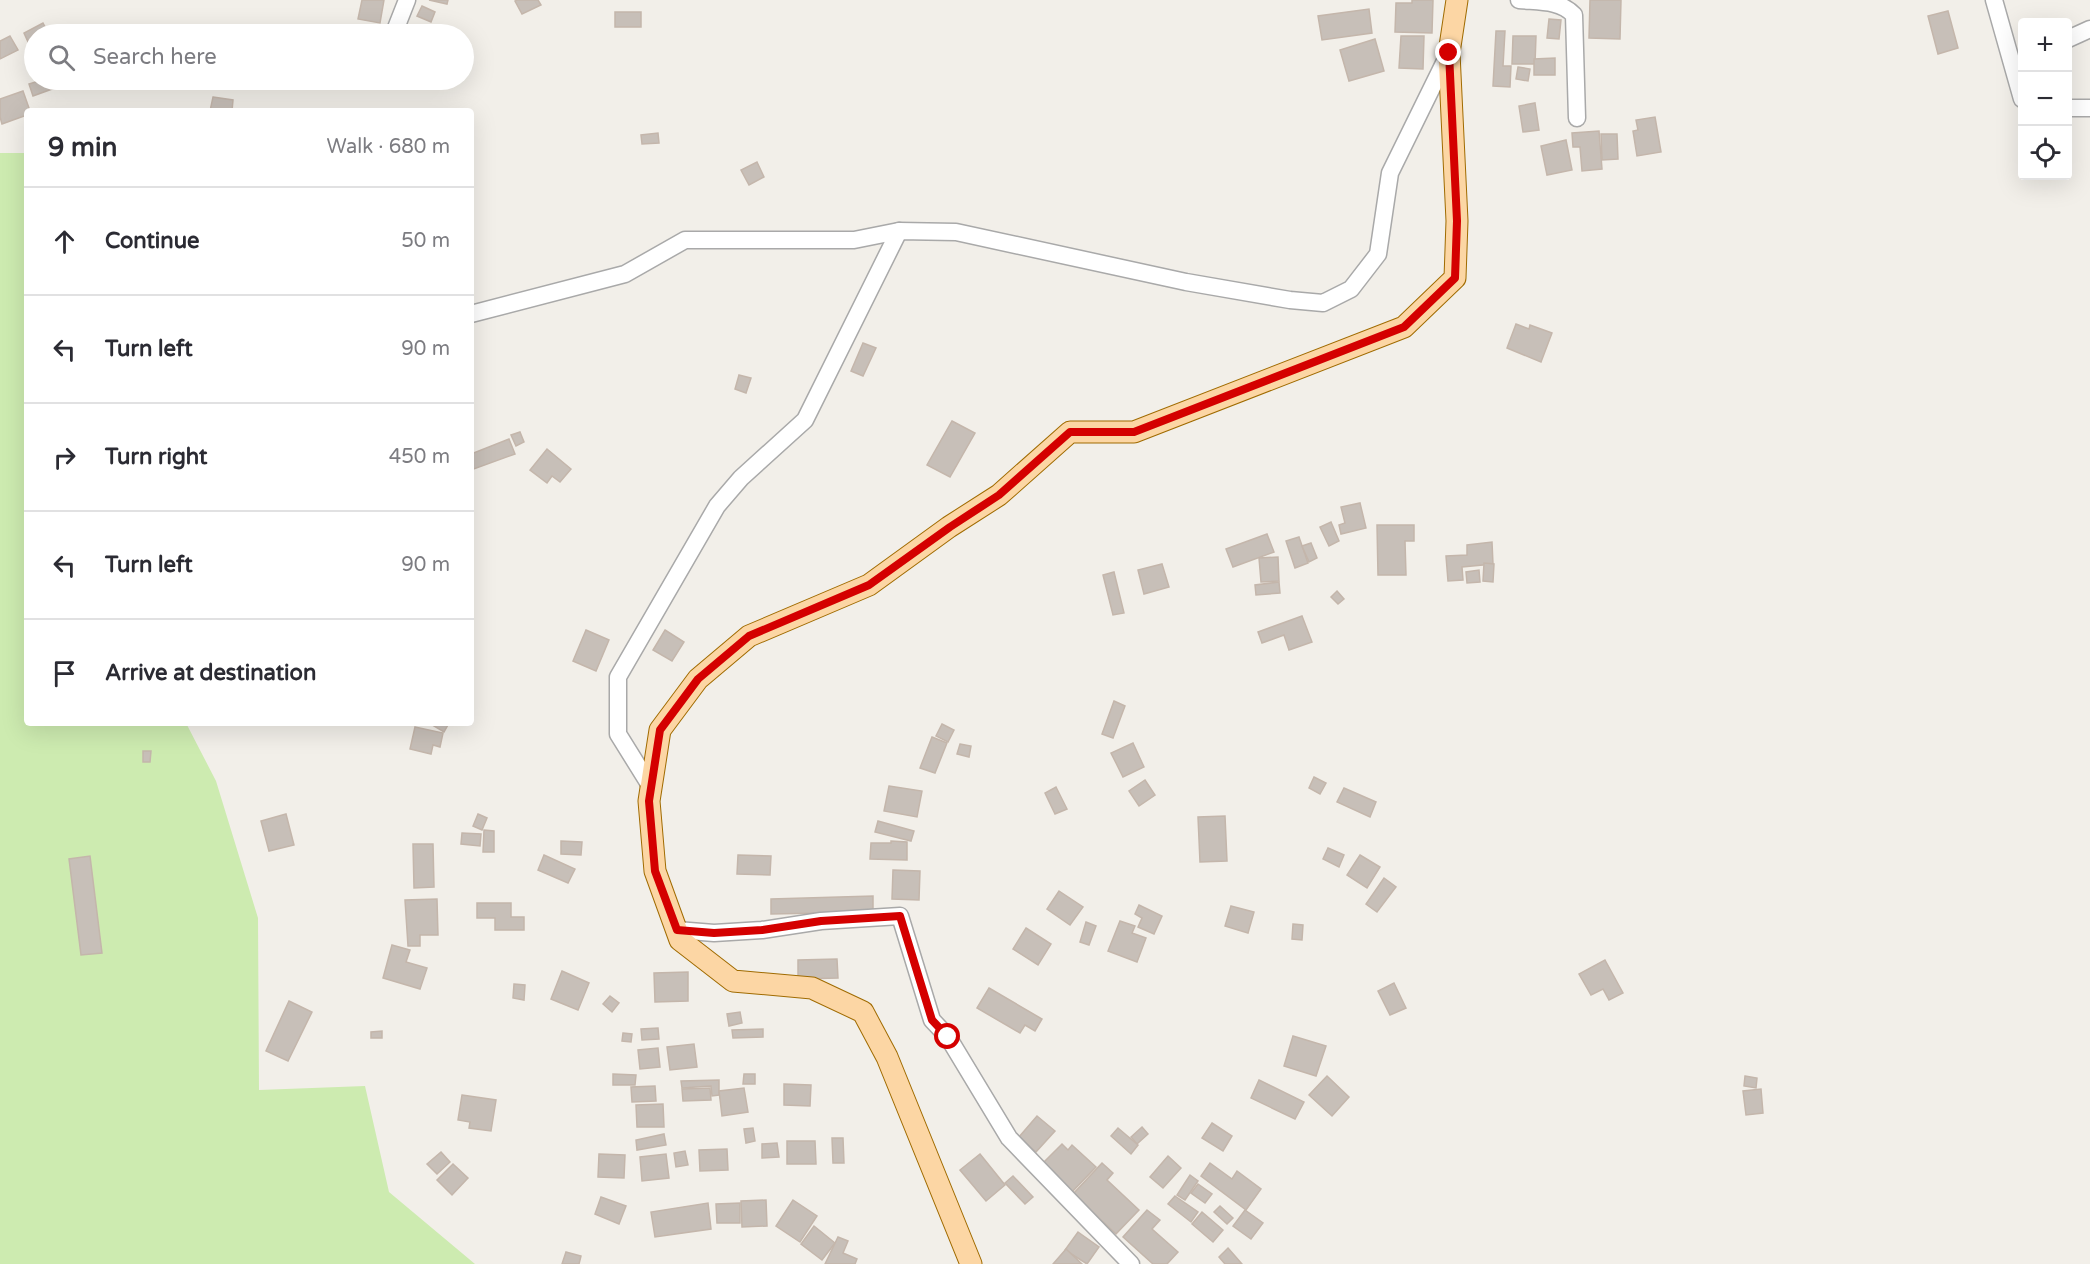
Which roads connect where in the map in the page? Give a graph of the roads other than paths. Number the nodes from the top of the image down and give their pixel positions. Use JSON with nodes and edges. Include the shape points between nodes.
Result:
{"nodes":[{"id":1,"x":407,"y":0,"type":"edge"},
{"id":2,"x":1457,"y":0,"type":"edge"},
{"id":3,"x":1519,"y":0,"type":"edge"},
{"id":4,"x":1994,"y":0,"type":"edge"},
{"id":5,"x":398,"y":24,"type":"edge"},
{"id":6,"x":2090,"y":29,"type":"edge"},
{"id":7,"x":2072,"y":37,"type":"edge"},
{"id":8,"x":1449,"y":53,"type":"junction"},
{"id":9,"x":2017,"y":58,"type":"edge"},
{"id":10,"x":2072,"y":108,"type":"edge"},
{"id":11,"x":2090,"y":108,"type":"edge"},
{"id":12,"x":1576,"y":118,"type":"dead end"},
{"id":13,"x":899,"y":231,"type":"junction"},
{"id":14,"x":474,"y":313,"type":"edge"},
{"id":15,"x":651,"y":787,"type":"junction"},
{"id":16,"x":677,"y":930,"type":"junction"},
{"id":17,"x":971,"y":1264,"type":"edge"},
{"id":18,"x":1131,"y":1264,"type":"edge"}],
"edges":[{"from":1,"to":5,"type":"street"},
{"from":2,"to":8,"type":"main road"},
{"from":3,"to":12,"type":"street","via":[[1550,3],[1567,8],[1574,15]]},
{"from":4,"to":9,"type":"street"},
{"from":6,"to":7,"type":"street"},
{"from":8,"to":13,"type":"street","via":[[1390,173],[1378,254],[1351,289],[1323,303],[1186,282],[956,232]]},
{"from":8,"to":15,"type":"main road","via":[[1457,221],[1455,278],[1404,327],[1134,432],[1070,432],[999,495],[869,585],[749,636],[698,679],[660,730]]},
{"from":10,"to":11,"type":"street"},
{"from":13,"to":14,"type":"street","via":[[854,240],[685,240],[625,274]]},
{"from":13,"to":15,"type":"street","via":[[805,420],[741,478],[717,506],[618,677],[618,734]]},
{"from":15,"to":16,"type":"main road","via":[[655,871]]},
{"from":16,"to":17,"type":"main road","via":[[680,939],[733,981],[812,988],[863,1012],[887,1057]]},
{"from":16,"to":18,"type":"street","via":[[762,930],[900,916],[932,1020],[948,1037],[1010,1138]]}]}
